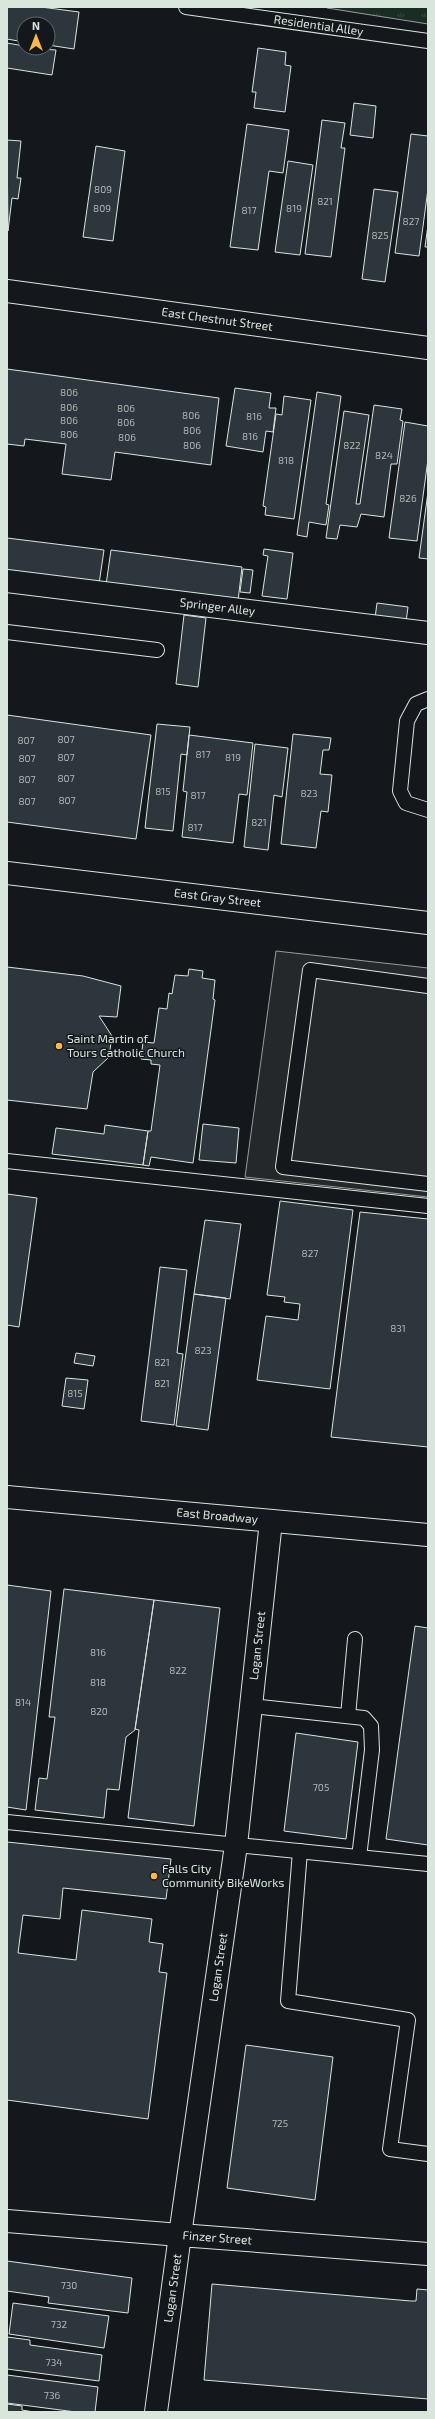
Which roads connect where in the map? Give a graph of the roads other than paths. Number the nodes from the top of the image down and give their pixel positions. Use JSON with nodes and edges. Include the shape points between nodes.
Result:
{"nodes":[{"id":1,"x":186,"y":7,"type":"edge"},
{"id":2,"x":428,"y":40,"type":"edge"},
{"id":3,"x":7,"y":291,"type":"edge"},
{"id":4,"x":428,"y":348,"type":"edge"},
{"id":5,"x":7,"y":581,"type":"edge"},
{"id":6,"x":7,"y":632,"type":"edge"},
{"id":7,"x":428,"y":633,"type":"edge"},
{"id":8,"x":157,"y":650,"type":"dead end"},
{"id":9,"x":428,"y":699,"type":"edge"},
{"id":10,"x":428,"y":810,"type":"edge"},
{"id":11,"x":7,"y":873,"type":"edge"},
{"id":12,"x":428,"y":923,"type":"edge"},
{"id":13,"x":428,"y":986,"type":"edge"},
{"id":14,"x":7,"y":1161,"type":"edge"},
{"id":15,"x":428,"y":1184,"type":"edge"},
{"id":16,"x":428,"y":1206,"type":"edge"},
{"id":17,"x":7,"y":1497,"type":"edge"},
{"id":18,"x":272,"y":1521,"type":"junction"},
{"id":19,"x":428,"y":1535,"type":"edge"},
{"id":20,"x":355,"y":1639,"type":"dead end"},
{"id":21,"x":252,"y":1706,"type":"junction"},
{"id":22,"x":348,"y":1716,"type":"junction"},
{"id":23,"x":7,"y":1822,"type":"edge"},
{"id":24,"x":236,"y":1845,"type":"junction"},
{"id":25,"x":300,"y":1851,"type":"junction"},
{"id":26,"x":359,"y":1857,"type":"junction"},
{"id":27,"x":428,"y":1864,"type":"edge"},
{"id":28,"x":428,"y":2154,"type":"edge"},
{"id":29,"x":7,"y":2221,"type":"edge"},
{"id":30,"x":180,"y":2235,"type":"junction"},
{"id":31,"x":428,"y":2254,"type":"edge"},
{"id":32,"x":156,"y":2412,"type":"edge"}],
"edges":[{"from":1,"to":2,"type":"lane","name":"Residential Alley"},
{"from":3,"to":4,"type":"street","name":"East Chestnut Street"},
{"from":5,"to":7,"type":"street","name":"Springer Alley"},
{"from":6,"to":8,"type":"lane"},
{"from":9,"to":10,"type":"lane","via":[[416,704],[407,721],[400,791],[406,803]]},
{"from":11,"to":12,"type":"street","name":"East Gray Street"},
{"from":13,"to":15,"type":"lane","via":[[310,970],[283,1167]]},
{"from":14,"to":16,"type":"lane"},
{"from":17,"to":18,"type":"street","name":"East Broadway"},
{"from":18,"to":19,"type":"street","name":"East Broadway"},
{"from":18,"to":21,"type":"street","name":"Logan Street"},
{"from":20,"to":22,"type":"lane"},
{"from":21,"to":22,"type":"lane"},
{"from":21,"to":24,"type":"street","name":"Logan Street"},
{"from":22,"to":26,"type":"lane","via":[[364,1718],[371,1726],[372,1750]]},
{"from":23,"to":24,"type":"lane"},
{"from":24,"to":25,"type":"lane"},
{"from":24,"to":30,"type":"street","name":"Logan Street"},
{"from":25,"to":26,"type":"lane"},
{"from":25,"to":28,"type":"lane","via":[[288,2001],[408,2020],[390,2149]]},
{"from":26,"to":27,"type":"lane"},
{"from":29,"to":30,"type":"street","name":"Finzer Street"},
{"from":30,"to":31,"type":"street","name":"Finzer Street"},
{"from":30,"to":32,"type":"street","name":"Logan Street"}]}
